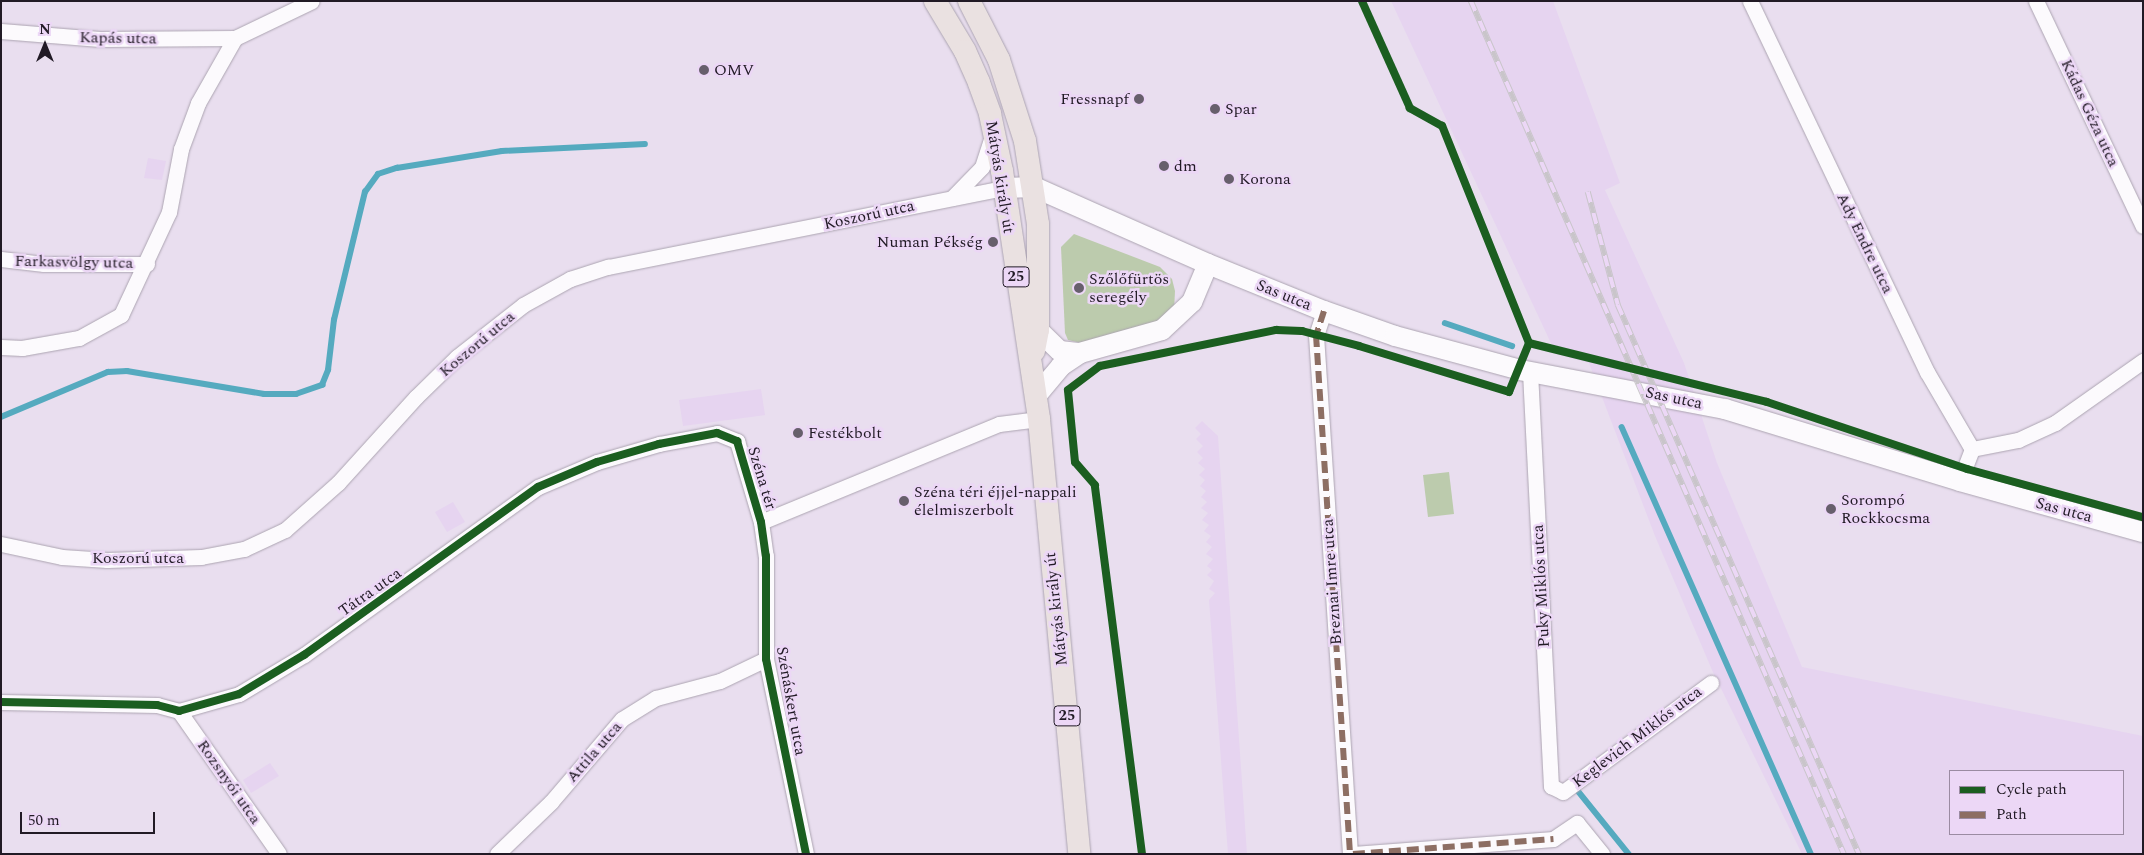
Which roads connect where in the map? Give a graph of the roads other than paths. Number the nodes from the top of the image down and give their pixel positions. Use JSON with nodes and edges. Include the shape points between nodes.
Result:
{"nodes":[{"id":1,"x":312,"y":1,"type":"edge"},
{"id":2,"x":935,"y":1,"type":"edge"},
{"id":3,"x":969,"y":1,"type":"edge"},
{"id":4,"x":1750,"y":1,"type":"edge"},
{"id":5,"x":2036,"y":1,"type":"edge"},
{"id":6,"x":1,"y":31,"type":"edge"},
{"id":7,"x":235,"y":38,"type":"junction"},
{"id":8,"x":993,"y":128,"type":"junction"},
{"id":9,"x":1005,"y":188,"type":"junction"},
{"id":10,"x":1034,"y":188,"type":"junction"},
{"id":11,"x":952,"y":198,"type":"junction"},
{"id":12,"x":2143,"y":226,"type":"edge"},
{"id":13,"x":1,"y":259,"type":"edge"},
{"id":14,"x":147,"y":264,"type":"junction"},
{"id":15,"x":1208,"y":264,"type":"junction"},
{"id":16,"x":1324,"y":312,"type":"junction"},
{"id":17,"x":1038,"y":330,"type":"junction"},
{"id":18,"x":1,"y":347,"type":"edge"},
{"id":19,"x":1080,"y":353,"type":"junction"},
{"id":20,"x":2143,"y":361,"type":"edge"},
{"id":21,"x":1032,"y":364,"type":"junction"},
{"id":22,"x":1530,"y":372,"type":"junction"},
{"id":23,"x":1036,"y":396,"type":"junction"},
{"id":24,"x":1038,"y":419,"type":"junction"},
{"id":25,"x":737,"y":441,"type":"joint"},
{"id":26,"x":1972,"y":449,"type":"junction"},
{"id":27,"x":1960,"y":481,"type":"junction"},
{"id":28,"x":762,"y":522,"type":"junction"},
{"id":29,"x":2143,"y":532,"type":"edge"},
{"id":30,"x":1,"y":544,"type":"edge"},
{"id":31,"x":766,"y":659,"type":"junction"},
{"id":32,"x":1711,"y":683,"type":"dead end"},
{"id":33,"x":1,"y":702,"type":"edge"},
{"id":34,"x":179,"y":711,"type":"junction"},
{"id":35,"x":1563,"y":792,"type":"joint"},
{"id":36,"x":1553,"y":846,"type":"edge"},
{"id":37,"x":279,"y":854,"type":"edge"},
{"id":38,"x":497,"y":854,"type":"edge"},
{"id":39,"x":806,"y":854,"type":"edge"},
{"id":40,"x":1080,"y":854,"type":"edge"},
{"id":41,"x":1352,"y":854,"type":"edge"},
{"id":42,"x":1602,"y":854,"type":"edge"}],
"edges":[{"from":1,"to":7,"type":"street"},
{"from":2,"to":8,"type":"main road","name":"Mátyás király út","number":"25","via":[[965,51]]},
{"from":3,"to":10,"type":"main road","name":"Mátyás király út","number":"25","via":[[988,35],[1014,99]]},
{"from":4,"to":26,"type":"street","name":"Ady Endre utca","via":[[1928,372]]},
{"from":5,"to":12,"type":"street","name":"Kádas Géza utca"},
{"from":6,"to":7,"type":"street","name":"Kapás utca","via":[[100,39]]},
{"from":7,"to":14,"type":"street","name":"Farkasvölgy utca","via":[[198,103],[181,149],[169,212]]},
{"from":8,"to":9,"type":"main road","name":"Mátyás király út","number":"25"},
{"from":8,"to":11,"type":"street","via":[[982,167]]},
{"from":9,"to":10,"type":"main road","name":"Sas utca"},
{"from":9,"to":11,"type":"street","name":"Koszorú utca"},
{"from":9,"to":21,"type":"main road","name":"Mátyás király út","number":"25","via":[[1022,324]]},
{"from":10,"to":15,"type":"main road","name":"Sas utca"},
{"from":10,"to":17,"type":"main road","name":"Mátyás király út","number":"25","via":[[1038,238]]},
{"from":11,"to":30,"type":"street","name":"Koszorú utca","via":[[608,268],[570,279],[523,306],[457,357],[338,483],[292,524],[244,549],[192,558],[116,560],[62,557]]},
{"from":13,"to":14,"type":"street","name":"Farkasvölgy utca","via":[[44,264]]},
{"from":14,"to":18,"type":"street","via":[[121,315],[79,338],[22,348]]},
{"from":15,"to":16,"type":"main road","name":"Sas utca"},
{"from":15,"to":19,"type":"main road","via":[[1192,302],[1162,330]]},
{"from":16,"to":22,"type":"main road","name":"Sas utca","via":[[1395,336]]},
{"from":16,"to":41,"type":"street","name":"Breznai Imre utca","via":[[1316,336]]},
{"from":17,"to":19,"type":"main road","via":[[1060,351]]},
{"from":17,"to":21,"type":"main road","name":"Mátyás király út","number":"25"},
{"from":19,"to":23,"type":"main road","via":[[1061,366]]},
{"from":20,"to":26,"type":"street","via":[[2055,423],[2018,440]]},
{"from":21,"to":23,"type":"main road","name":"Mátyás király út","number":"25"},
{"from":22,"to":27,"type":"main road","name":"Sas utca","via":[[1725,409]]},
{"from":22,"to":35,"type":"street","name":"Puky Miklós utca","via":[[1551,786]]},
{"from":23,"to":24,"type":"main road","name":"Mátyás király út","number":"25"},
{"from":24,"to":28,"type":"street","name":"Széna tér","via":[[999,424]]},
{"from":24,"to":40,"type":"main road","name":"Mátyás király út","number":"25"},
{"from":25,"to":28,"type":"street","name":"Széna tér"},
{"from":25,"to":34,"type":"street","name":"Tátra utca","via":[[716,433],[659,444],[597,462],[538,487],[304,655],[240,694]]},
{"from":26,"to":27,"type":"street"},
{"from":27,"to":29,"type":"main road","name":"Sas utca"},
{"from":28,"to":31,"type":"street","name":"Szénáskert utca","via":[[766,556]]},
{"from":31,"to":38,"type":"street","name":"Attila utca","via":[[720,681],[656,698],[622,720],[551,802]]},
{"from":31,"to":39,"type":"street","name":"Szénáskert utca"},
{"from":32,"to":35,"type":"street","name":"Keglevich Miklós utca"},
{"from":33,"to":34,"type":"street","name":"Tátra utca","via":[[157,705]]},
{"from":34,"to":37,"type":"street","name":"Rozsnyói utca"},
{"from":36,"to":41,"type":"street"},
{"from":36,"to":42,"type":"street","via":[[1577,823]]}]}
